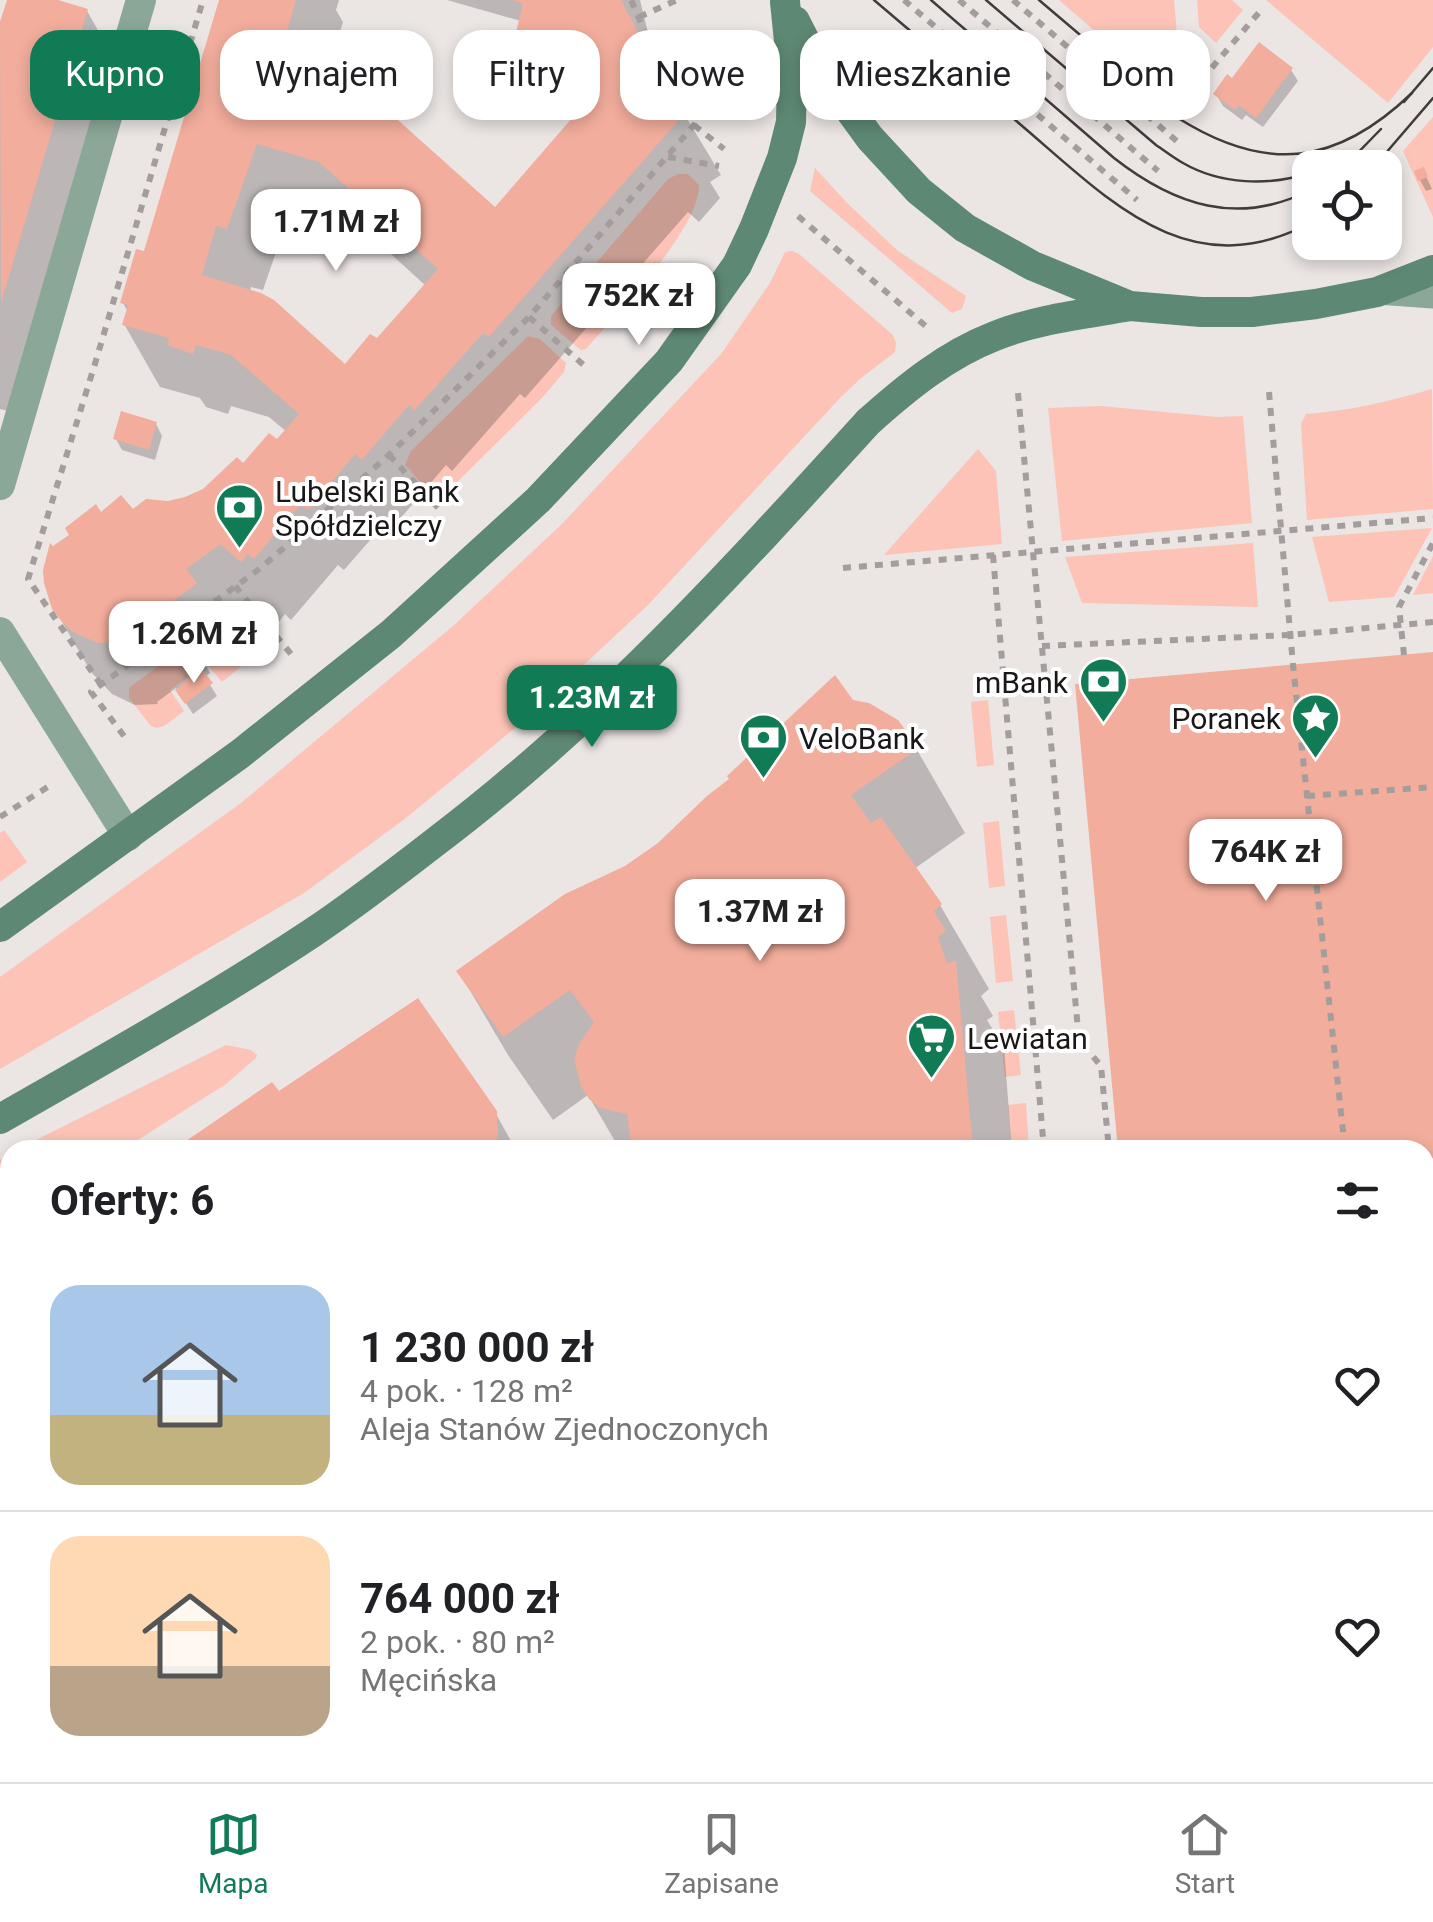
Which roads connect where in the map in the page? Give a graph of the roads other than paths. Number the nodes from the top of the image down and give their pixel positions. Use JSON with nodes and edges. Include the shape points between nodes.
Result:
{"nodes":[{"id":1,"x":141,"y":0,"type":"edge"},
{"id":2,"x":785,"y":1,"type":"edge"},
{"id":3,"x":1433,"y":270,"type":"edge"},
{"id":4,"x":1377,"y":292,"type":"junction"},
{"id":5,"x":1433,"y":296,"type":"edge"},
{"id":6,"x":1130,"y":306,"type":"junction"},
{"id":7,"x":0,"y":484,"type":"edge"},
{"id":8,"x":0,"y":632,"type":"edge"},
{"id":9,"x":128,"y":836,"type":"junction"},
{"id":10,"x":0,"y":927,"type":"edge"},
{"id":11,"x":0,"y":1119,"type":"edge"}],
"edges":[{"from":1,"to":7,"type":"street"},
{"from":2,"to":6,"type":"main road","via":[[818,68],[919,191],[966,228],[1033,266]]},
{"from":2,"to":9,"type":"main road","via":[[792,70],[782,158],[737,264],[669,360],[538,500],[391,634]]},
{"from":3,"to":4,"type":"main road"},
{"from":4,"to":5,"type":"lane"},
{"from":4,"to":6,"type":"main road","via":[[1252,312]]},
{"from":6,"to":11,"type":"main road","via":[[996,336],[930,371],[868,422],[648,656],[436,842],[204,1002]]},
{"from":8,"to":9,"type":"street"},
{"from":9,"to":10,"type":"main road"}]}
